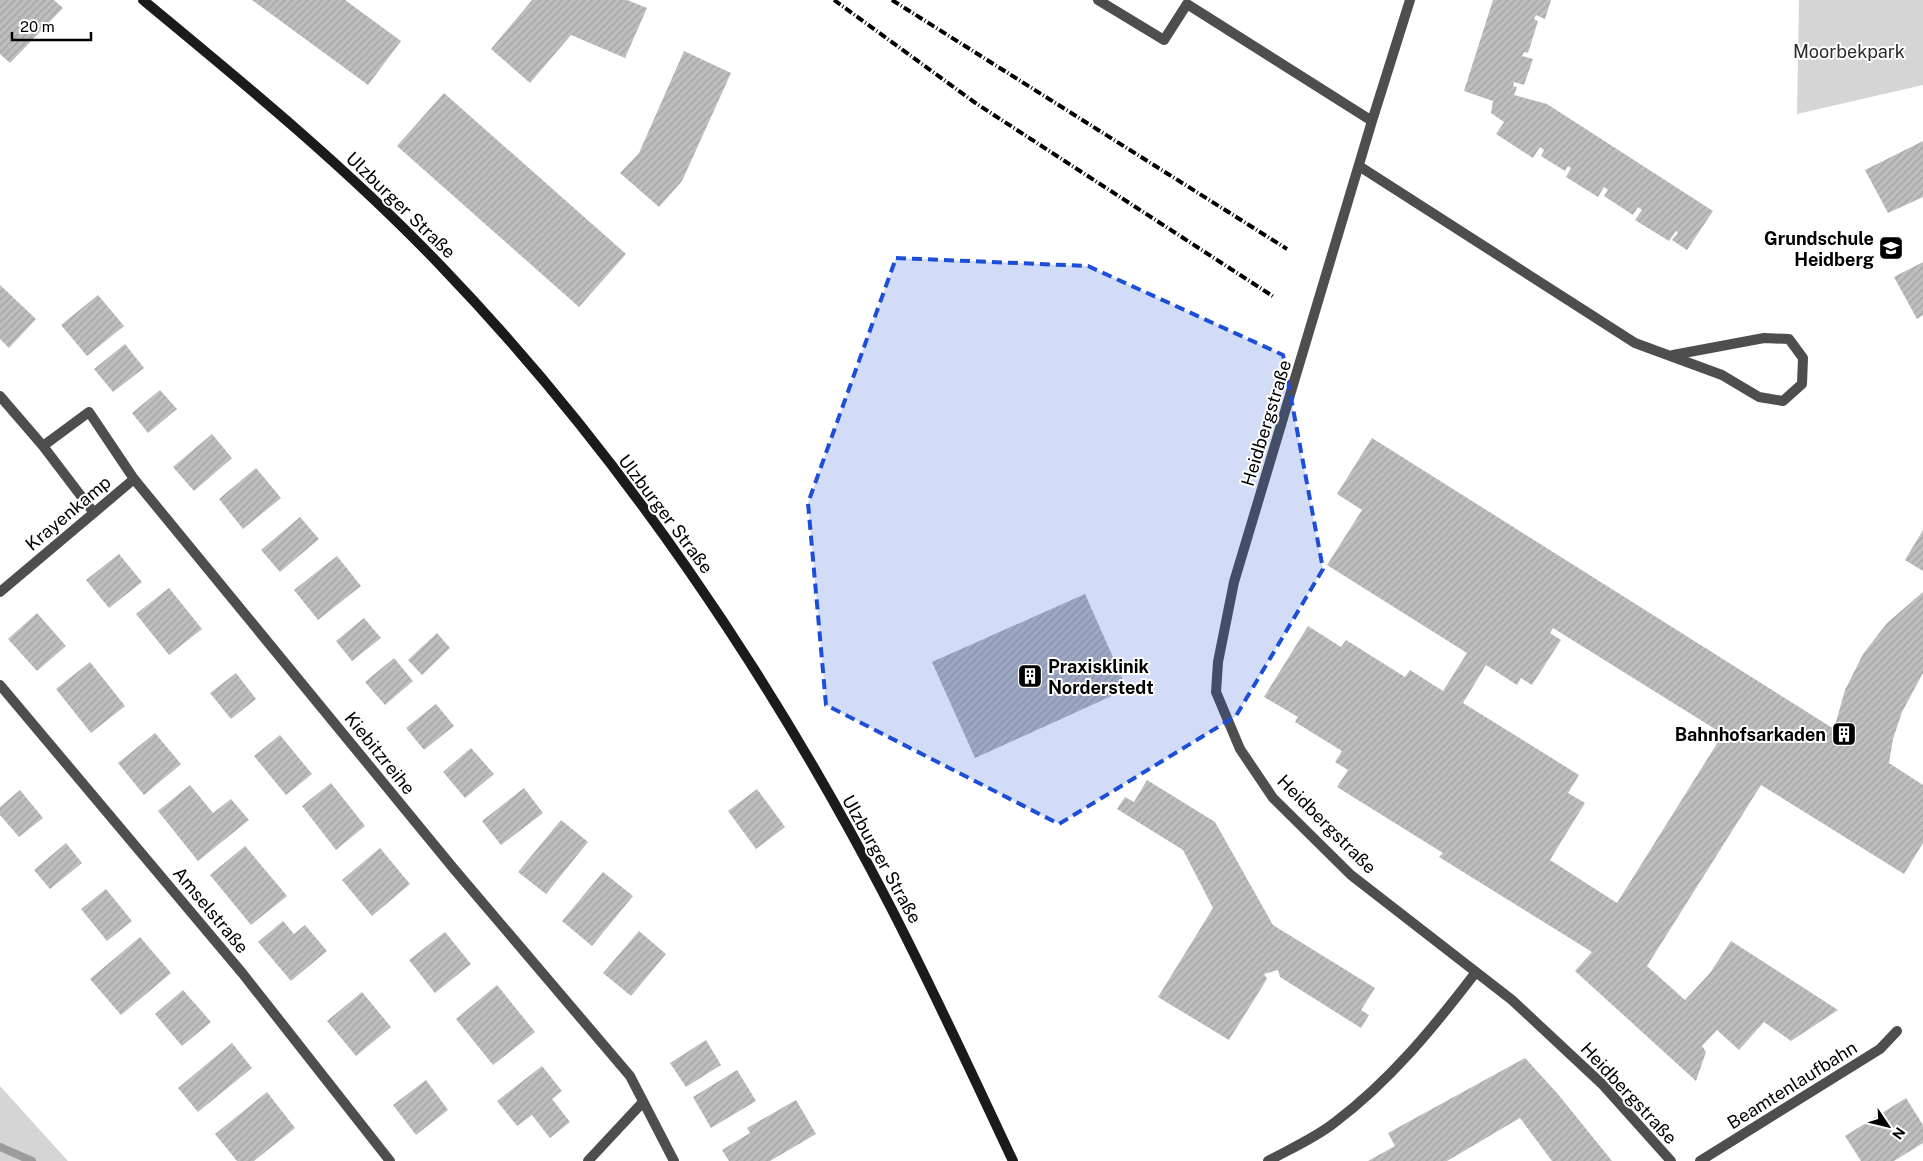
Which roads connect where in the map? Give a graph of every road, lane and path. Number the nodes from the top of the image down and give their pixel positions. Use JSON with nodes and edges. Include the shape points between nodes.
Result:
{"nodes":[{"id":1,"x":143,"y":0,"type":"edge"},
{"id":2,"x":1098,"y":0,"type":"edge"},
{"id":3,"x":1410,"y":0,"type":"edge"},
{"id":4,"x":1372,"y":120,"type":"junction"},
{"id":5,"x":1359,"y":166,"type":"junction"},
{"id":6,"x":1673,"y":355,"type":"junction"},
{"id":7,"x":0,"y":396,"type":"edge"},
{"id":8,"x":44,"y":446,"type":"junction"},
{"id":9,"x":134,"y":479,"type":"junction"},
{"id":10,"x":94,"y":513,"type":"junction"},
{"id":11,"x":0,"y":592,"type":"edge"},
{"id":12,"x":0,"y":686,"type":"edge"},
{"id":13,"x":1476,"y":972,"type":"junction"},
{"id":14,"x":1897,"y":1032,"type":"dead end"},
{"id":15,"x":643,"y":1102,"type":"junction"},
{"id":16,"x":390,"y":1161,"type":"edge"},
{"id":17,"x":588,"y":1161,"type":"edge"},
{"id":18,"x":674,"y":1161,"type":"edge"},
{"id":19,"x":1013,"y":1161,"type":"edge"},
{"id":20,"x":1268,"y":1161,"type":"edge"},
{"id":21,"x":1671,"y":1161,"type":"edge"},
{"id":22,"x":1700,"y":1161,"type":"edge"}],
"edges":[{"from":1,"to":19,"type":"main road","name":"Ulzburger Straße","via":[[304,134],[440,265],[548,387],[665,537],[708,598],[801,745],[882,891]]},
{"from":2,"to":4,"type":"street","via":[[1164,40],[1187,4]]},
{"from":3,"to":4,"type":"street","name":"Heidbergstraße"},
{"from":4,"to":5,"type":"street","name":"Heidbergstraße"},
{"from":5,"to":6,"type":"street","via":[[1635,343]]},
{"from":5,"to":13,"type":"street","name":"Heidbergstraße","via":[[1234,582],[1218,662],[1216,692],[1240,749],[1272,798],[1351,874]]},
{"from":6,"to":6,"type":"street","via":[[1722,374],[1759,397],[1783,401],[1802,384],[1803,358],[1789,339],[1764,338]]},
{"from":7,"to":8,"type":"street"},
{"from":8,"to":9,"type":"street","name":"Kiebitzreihe","via":[[89,412]]},
{"from":8,"to":10,"type":"street"},
{"from":9,"to":10,"type":"street","name":"Krayenkamp"},
{"from":9,"to":15,"type":"street","name":"Kiebitzreihe","via":[[448,861],[630,1076]]},
{"from":10,"to":11,"type":"street","name":"Krayenkamp"},
{"from":12,"to":16,"type":"street","name":"Amselstraße","via":[[243,974]]},
{"from":13,"to":20,"type":"street","via":[[1412,1052],[1374,1090],[1333,1124]]},
{"from":13,"to":21,"type":"street","name":"Heidbergstraße","via":[[1512,1000],[1602,1084]]},
{"from":14,"to":22,"type":"street","name":"Beamtenlaufbahn","via":[[1880,1049]]},
{"from":15,"to":17,"type":"street"},
{"from":15,"to":18,"type":"street","name":"Kiebitzreihe"}]}
